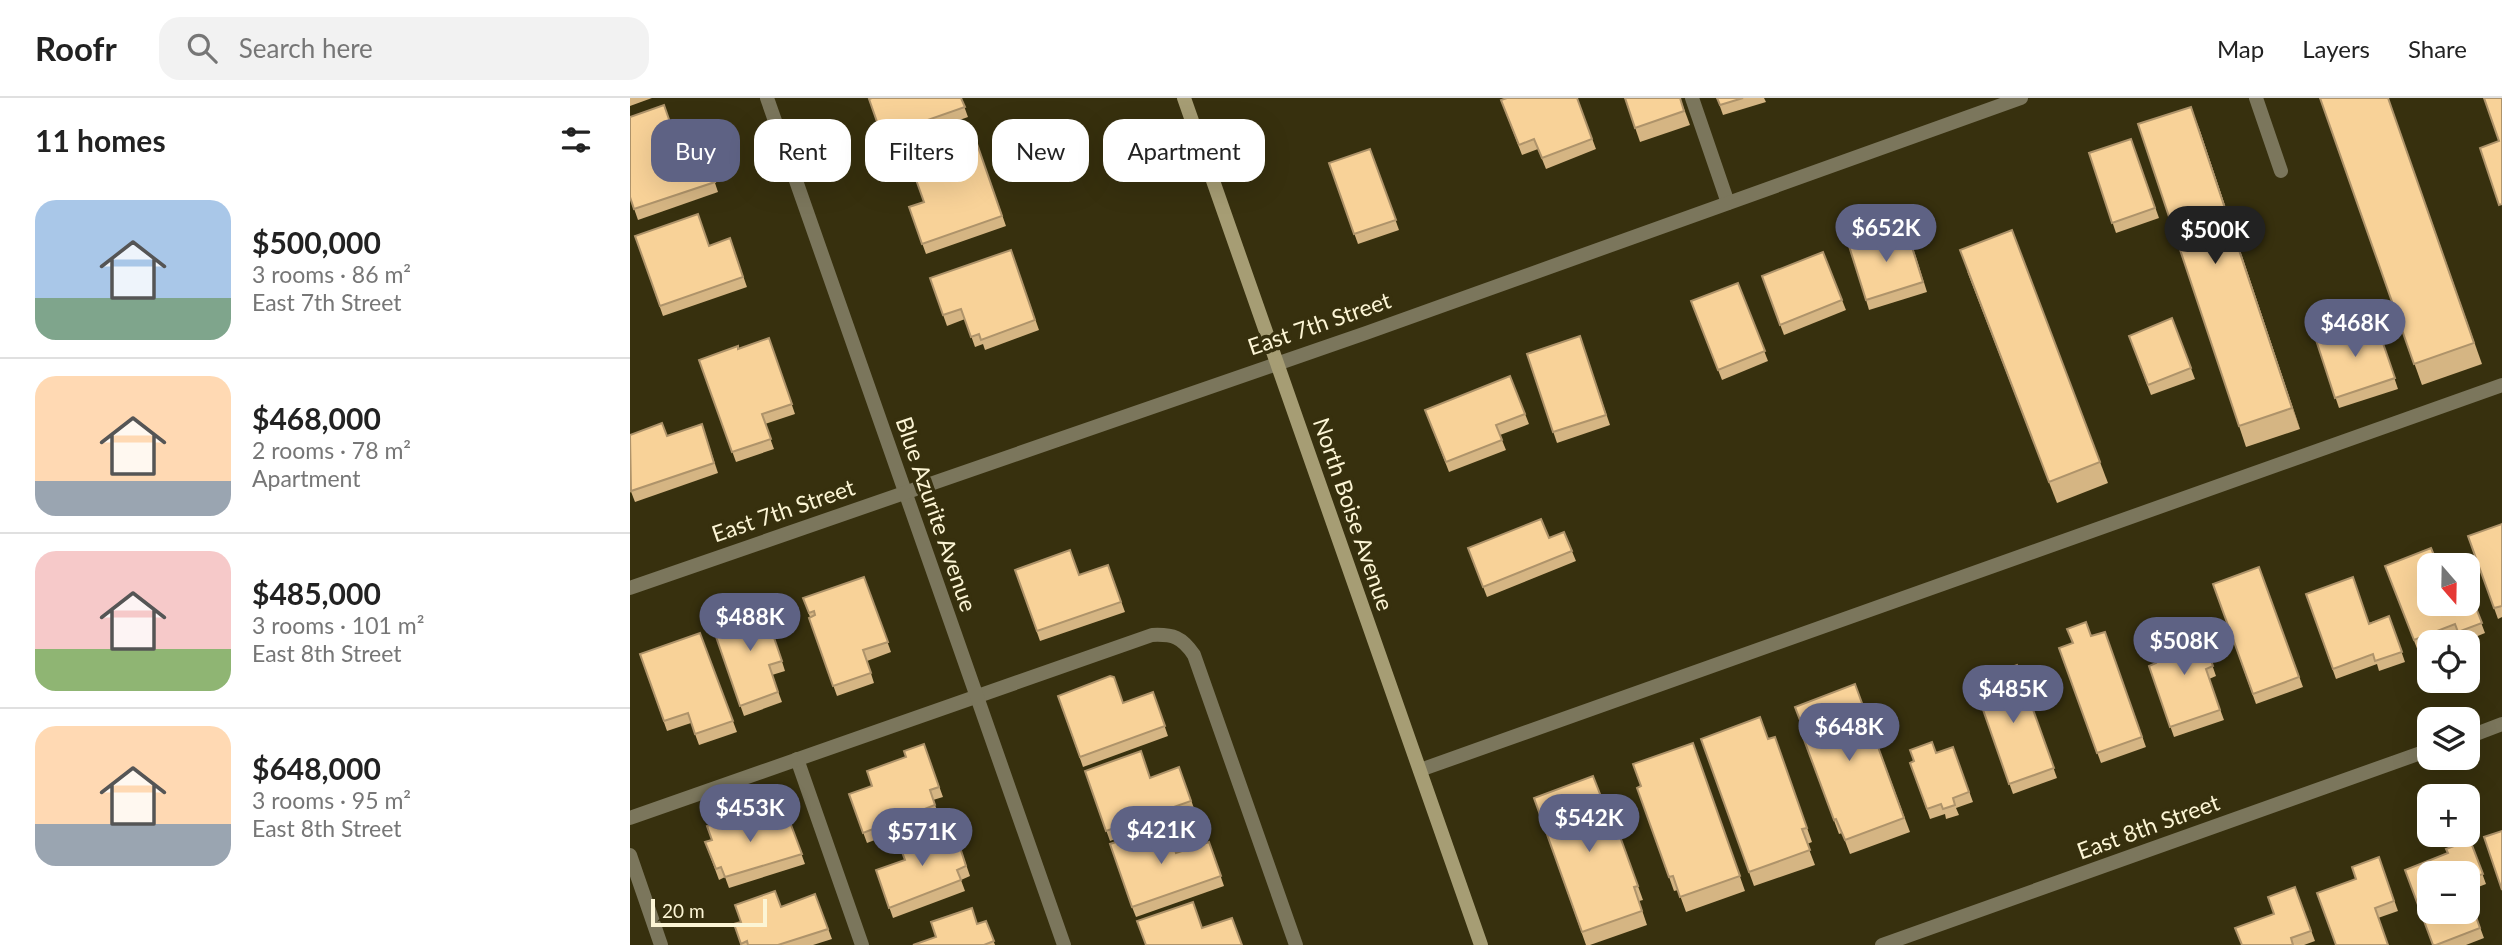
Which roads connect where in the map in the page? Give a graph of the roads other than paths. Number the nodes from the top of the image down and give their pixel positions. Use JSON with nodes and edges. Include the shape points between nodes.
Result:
{"nodes":[{"id":1,"x":767,"y":98,"type":"edge"},
{"id":2,"x":1184,"y":98,"type":"edge"},
{"id":3,"x":1692,"y":98,"type":"edge"},
{"id":4,"x":2021,"y":98,"type":"edge"},
{"id":5,"x":2256,"y":98,"type":"edge"},
{"id":6,"x":2281,"y":171,"type":"dead end"},
{"id":7,"x":1728,"y":202,"type":"junction"},
{"id":8,"x":1276,"y":362,"type":"junction"},
{"id":9,"x":2502,"y":385,"type":"edge"},
{"id":10,"x":905,"y":491,"type":"junction"},
{"id":11,"x":630,"y":588,"type":"edge"},
{"id":12,"x":977,"y":696,"type":"junction"},
{"id":13,"x":2502,"y":724,"type":"edge"},
{"id":14,"x":2480,"y":732,"type":"edge"},
{"id":15,"x":2417,"y":754,"type":"edge"},
{"id":16,"x":797,"y":759,"type":"junction"},
{"id":17,"x":1420,"y":770,"type":"junction"},
{"id":18,"x":630,"y":818,"type":"edge"},
{"id":19,"x":630,"y":855,"type":"edge"},
{"id":20,"x":661,"y":945,"type":"edge"},
{"id":21,"x":862,"y":945,"type":"edge"},
{"id":22,"x":1064,"y":945,"type":"edge"},
{"id":23,"x":1296,"y":945,"type":"edge"},
{"id":24,"x":1481,"y":945,"type":"edge"},
{"id":25,"x":1882,"y":945,"type":"edge"}],
"edges":[{"from":1,"to":10,"type":"street","name":"Blue Azurite Avenue"},
{"from":2,"to":8,"type":"street","name":"North Boise Avenue"},
{"from":3,"to":7,"type":"street"},
{"from":4,"to":7,"type":"street","name":"East 7th Street"},
{"from":5,"to":6,"type":"street"},
{"from":7,"to":8,"type":"street","name":"East 7th Street"},
{"from":8,"to":10,"type":"street","name":"East 7th Street"},
{"from":8,"to":17,"type":"street","name":"North Boise Avenue"},
{"from":9,"to":17,"type":"street"},
{"from":10,"to":11,"type":"street","name":"East 7th Street"},
{"from":10,"to":12,"type":"street","name":"Blue Azurite Avenue"},
{"from":12,"to":16,"type":"street"},
{"from":12,"to":22,"type":"street","name":"Blue Azurite Avenue"},
{"from":12,"to":23,"type":"street","via":[[1152,635],[1172,634],[1184,641],[1194,655]]},
{"from":13,"to":14,"type":"street"},
{"from":15,"to":25,"type":"street","name":"East 8th Street"},
{"from":16,"to":18,"type":"street"},
{"from":16,"to":21,"type":"street"},
{"from":17,"to":24,"type":"street","name":"North Boise Avenue"},
{"from":19,"to":20,"type":"street"}]}
